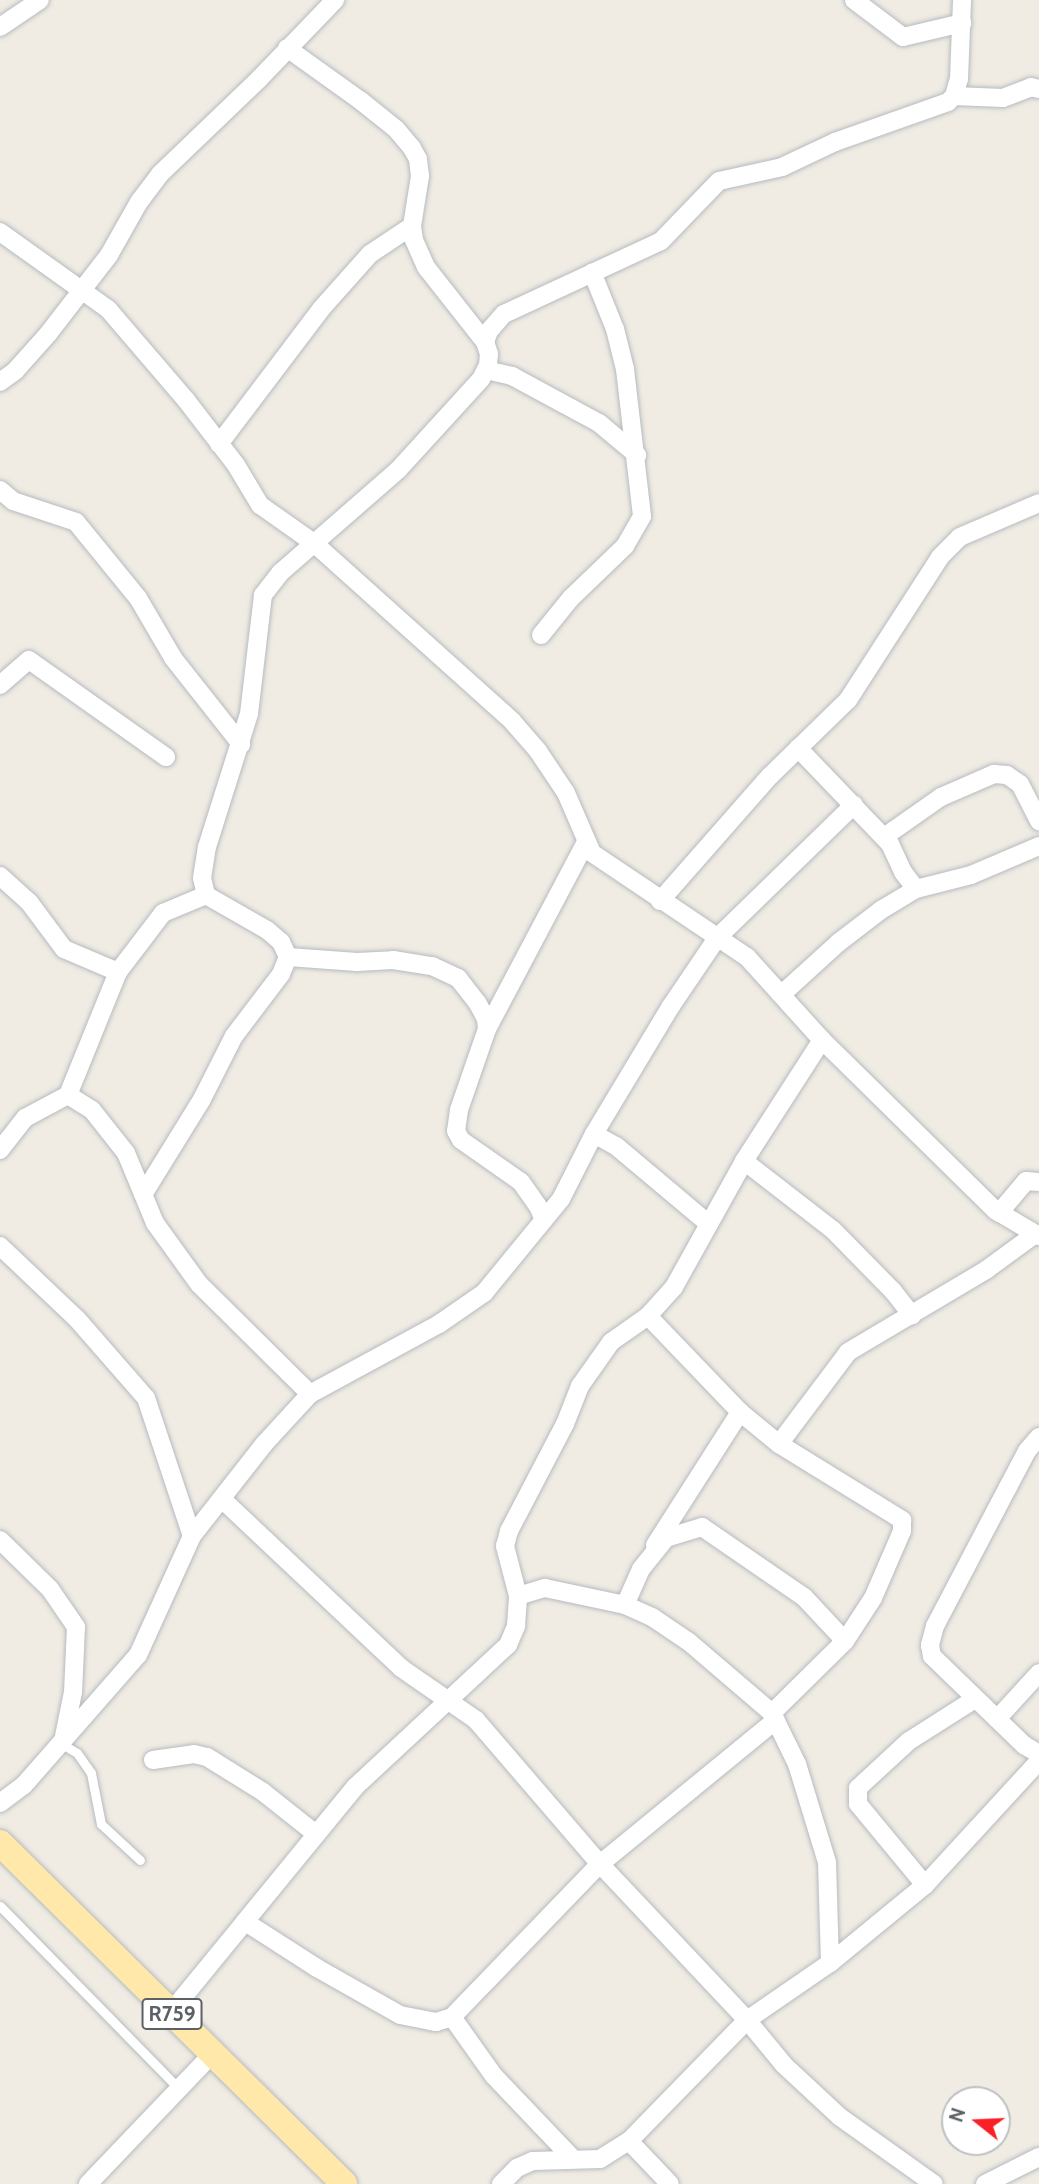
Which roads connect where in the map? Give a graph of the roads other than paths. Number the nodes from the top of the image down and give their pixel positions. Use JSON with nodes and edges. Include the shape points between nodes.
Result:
{"nodes":[{"id":1,"x":40,"y":0,"type":"edge"},
{"id":2,"x":335,"y":0,"type":"edge"},
{"id":3,"x":854,"y":0,"type":"edge"},
{"id":4,"x":962,"y":0,"type":"edge"},
{"id":5,"x":961,"y":23,"type":"junction"},
{"id":6,"x":0,"y":27,"type":"edge"},
{"id":7,"x":287,"y":48,"type":"junction"},
{"id":8,"x":1039,"y":89,"type":"edge"},
{"id":9,"x":954,"y":96,"type":"junction"},
{"id":10,"x":412,"y":226,"type":"junction"},
{"id":11,"x":0,"y":233,"type":"edge"},
{"id":12,"x":592,"y":272,"type":"junction"},
{"id":13,"x":82,"y":289,"type":"junction"},
{"id":14,"x":485,"y":342,"type":"junction"},
{"id":15,"x":486,"y":370,"type":"junction"},
{"id":16,"x":0,"y":382,"type":"edge"},
{"id":17,"x":219,"y":443,"type":"junction"},
{"id":18,"x":636,"y":455,"type":"junction"},
{"id":19,"x":0,"y":490,"type":"edge"},
{"id":20,"x":1039,"y":503,"type":"edge"},
{"id":21,"x":315,"y":544,"type":"junction"},
{"id":22,"x":541,"y":635,"type":"dead end"},
{"id":23,"x":0,"y":685,"type":"edge"},
{"id":24,"x":241,"y":744,"type":"junction"},
{"id":25,"x":798,"y":748,"type":"junction"},
{"id":26,"x":166,"y":757,"type":"dead end"},
{"id":27,"x":854,"y":805,"type":"junction"},
{"id":28,"x":1039,"y":821,"type":"edge"},
{"id":29,"x":884,"y":837,"type":"junction"},
{"id":30,"x":586,"y":842,"type":"junction"},
{"id":31,"x":1039,"y":846,"type":"edge"},
{"id":32,"x":0,"y":876,"type":"edge"},
{"id":33,"x":916,"y":889,"type":"junction"},
{"id":34,"x":206,"y":895,"type":"junction"},
{"id":35,"x":660,"y":901,"type":"junction"},
{"id":36,"x":717,"y":938,"type":"junction"},
{"id":37,"x":288,"y":957,"type":"junction"},
{"id":38,"x":118,"y":972,"type":"junction"},
{"id":39,"x":782,"y":994,"type":"junction"},
{"id":40,"x":487,"y":1030,"type":"junction"},
{"id":41,"x":822,"y":1041,"type":"junction"},
{"id":42,"x":68,"y":1095,"type":"junction"},
{"id":43,"x":594,"y":1134,"type":"junction"},
{"id":44,"x":0,"y":1150,"type":"edge"},
{"id":45,"x":744,"y":1161,"type":"junction"},
{"id":46,"x":1039,"y":1182,"type":"edge"},
{"id":47,"x":144,"y":1193,"type":"junction"},
{"id":48,"x":999,"y":1213,"type":"junction"},
{"id":49,"x":544,"y":1220,"type":"junction"},
{"id":50,"x":709,"y":1224,"type":"junction"},
{"id":51,"x":1037,"y":1235,"type":"edge"},
{"id":52,"x":0,"y":1246,"type":"edge"},
{"id":53,"x":912,"y":1315,"type":"junction"},
{"id":54,"x":648,"y":1317,"type":"junction"},
{"id":55,"x":310,"y":1394,"type":"junction"},
{"id":56,"x":740,"y":1412,"type":"junction"},
{"id":57,"x":1039,"y":1437,"type":"edge"},
{"id":58,"x":779,"y":1444,"type":"junction"},
{"id":59,"x":223,"y":1500,"type":"junction"},
{"id":60,"x":192,"y":1536,"type":"junction"},
{"id":61,"x":0,"y":1540,"type":"edge"},
{"id":62,"x":640,"y":1569,"type":"junction"},
{"id":63,"x":518,"y":1596,"type":"junction"},
{"id":64,"x":625,"y":1605,"type":"junction"},
{"id":65,"x":845,"y":1641,"type":"junction"},
{"id":66,"x":1039,"y":1673,"type":"edge"},
{"id":67,"x":975,"y":1699,"type":"junction"},
{"id":68,"x":448,"y":1700,"type":"junction"},
{"id":69,"x":774,"y":1716,"type":"junction"},
{"id":70,"x":996,"y":1719,"type":"junction"},
{"id":71,"x":62,"y":1744,"type":"junction"},
{"id":72,"x":1039,"y":1754,"type":"edge"},
{"id":73,"x":153,"y":1760,"type":"dead end"},
{"id":74,"x":1039,"y":1761,"type":"edge"},
{"id":75,"x":0,"y":1803,"type":"edge"},
{"id":76,"x":316,"y":1834,"type":"junction"},
{"id":77,"x":0,"y":1843,"type":"edge"},
{"id":78,"x":140,"y":1860,"type":"dead end"},
{"id":79,"x":600,"y":1864,"type":"junction"},
{"id":80,"x":925,"y":1885,"type":"junction"},
{"id":81,"x":0,"y":1906,"type":"edge"},
{"id":82,"x":247,"y":1923,"type":"junction"},
{"id":83,"x":831,"y":1963,"type":"junction"},
{"id":84,"x":170,"y":2012,"type":"junction"},
{"id":85,"x":452,"y":2017,"type":"junction"},
{"id":86,"x":747,"y":2020,"type":"junction"},
{"id":87,"x":213,"y":2053,"type":"junction"},
{"id":88,"x":179,"y":2089,"type":"junction"},
{"id":89,"x":629,"y":2141,"type":"junction"},
{"id":90,"x":1039,"y":2157,"type":"edge"},
{"id":91,"x":573,"y":2159,"type":"junction"},
{"id":92,"x":88,"y":2184,"type":"edge"},
{"id":93,"x":344,"y":2184,"type":"edge"},
{"id":94,"x":501,"y":2184,"type":"edge"},
{"id":95,"x":670,"y":2184,"type":"edge"},
{"id":96,"x":934,"y":2184,"type":"edge"},
{"id":97,"x":985,"y":2184,"type":"edge"}],
"edges":[{"from":1,"to":6,"type":"street"},
{"from":2,"to":7,"type":"street"},
{"from":3,"to":5,"type":"street","via":[[903,37]]},
{"from":4,"to":5,"type":"street"},
{"from":5,"to":9,"type":"street"},
{"from":7,"to":10,"type":"street","via":[[370,108],[412,148],[420,176]]},
{"from":7,"to":13,"type":"street","via":[[160,174],[109,256]]},
{"from":8,"to":9,"type":"street","via":[[1031,87],[1003,98]]},
{"from":9,"to":12,"type":"street","via":[[937,107],[835,142],[782,167],[719,181],[667,237]]},
{"from":10,"to":14,"type":"street","via":[[426,267]]},
{"from":10,"to":17,"type":"street","via":[[370,254],[321,309]]},
{"from":11,"to":13,"type":"street"},
{"from":12,"to":14,"type":"street","via":[[504,314]]},
{"from":12,"to":18,"type":"street","via":[[625,369]]},
{"from":13,"to":16,"type":"street","via":[[48,334]]},
{"from":13,"to":17,"type":"street","via":[[125,327]]},
{"from":14,"to":15,"type":"street","via":[[489,354]]},
{"from":15,"to":18,"type":"street","via":[[512,376],[599,424]]},
{"from":15,"to":21,"type":"street","via":[[398,470]]},
{"from":17,"to":21,"type":"street","via":[[260,505]]},
{"from":18,"to":22,"type":"street","via":[[643,506],[639,523],[625,546],[571,598]]},
{"from":19,"to":24,"type":"street","via":[[13,501],[76,522],[138,598],[173,658]]},
{"from":20,"to":25,"type":"street","via":[[960,537],[940,556],[863,680]]},
{"from":21,"to":24,"type":"street","via":[[281,572],[263,595],[254,690]]},
{"from":21,"to":30,"type":"street","via":[[406,629],[466,676],[528,738],[566,793]]},
{"from":23,"to":26,"type":"street","via":[[29,660]]},
{"from":24,"to":34,"type":"street","via":[[207,847],[202,878]]},
{"from":25,"to":27,"type":"street"},
{"from":25,"to":35,"type":"street"},
{"from":27,"to":29,"type":"street"},
{"from":27,"to":36,"type":"street"},
{"from":28,"to":29,"type":"street","via":[[1020,784],[1007,775],[994,774],[940,797]]},
{"from":29,"to":33,"type":"street"},
{"from":30,"to":35,"type":"street","via":[[600,860]]},
{"from":30,"to":40,"type":"street"},
{"from":31,"to":33,"type":"street","via":[[971,875]]},
{"from":32,"to":38,"type":"street","via":[[29,902],[64,949]]},
{"from":33,"to":39,"type":"street","via":[[838,943]]},
{"from":34,"to":37,"type":"street","via":[[267,930],[281,942]]},
{"from":34,"to":38,"type":"street","via":[[163,913]]},
{"from":35,"to":36,"type":"street"},
{"from":36,"to":39,"type":"street","via":[[747,957]]},
{"from":36,"to":43,"type":"street"},
{"from":37,"to":40,"type":"street","via":[[393,960],[432,966],[458,978],[477,1002]]},
{"from":37,"to":47,"type":"street","via":[[281,974],[234,1036],[197,1108]]},
{"from":38,"to":42,"type":"street"},
{"from":39,"to":41,"type":"street"},
{"from":40,"to":49,"type":"street","via":[[456,1131],[461,1140],[521,1182]]},
{"from":41,"to":45,"type":"street"},
{"from":41,"to":48,"type":"street"},
{"from":42,"to":44,"type":"street","via":[[25,1118]]},
{"from":42,"to":47,"type":"street","via":[[92,1110],[126,1153]]},
{"from":43,"to":49,"type":"street","via":[[561,1199]]},
{"from":43,"to":50,"type":"street","via":[[616,1146]]},
{"from":45,"to":50,"type":"street"},
{"from":45,"to":53,"type":"street","via":[[833,1230]]},
{"from":46,"to":48,"type":"street","via":[[1026,1181]]},
{"from":47,"to":55,"type":"street","via":[[155,1223],[199,1284]]},
{"from":48,"to":51,"type":"street"},
{"from":49,"to":55,"type":"street","via":[[484,1293],[439,1324]]},
{"from":50,"to":54,"type":"street","via":[[674,1287]]},
{"from":51,"to":53,"type":"street"},
{"from":52,"to":60,"type":"street","via":[[77,1319],[146,1398]]},
{"from":53,"to":58,"type":"street","via":[[848,1352]]},
{"from":54,"to":56,"type":"street"},
{"from":54,"to":63,"type":"street","via":[[611,1342],[580,1386],[509,1531],[505,1546]]},
{"from":55,"to":59,"type":"street","via":[[265,1443]]},
{"from":56,"to":58,"type":"street"},
{"from":56,"to":62,"type":"street"},
{"from":57,"to":67,"type":"street","via":[[1027,1451],[935,1626],[930,1645],[932,1656]]},
{"from":58,"to":65,"type":"street","via":[[902,1520],[902,1531],[873,1598]]},
{"from":59,"to":60,"type":"street"},
{"from":59,"to":68,"type":"street","via":[[401,1668]]},
{"from":60,"to":71,"type":"street","via":[[138,1655]]},
{"from":61,"to":71,"type":"street","via":[[50,1589],[75,1627],[73,1692]]},
{"from":62,"to":64,"type":"street"},
{"from":62,"to":65,"type":"street","via":[[666,1538],[702,1527],[804,1597]]},
{"from":63,"to":64,"type":"street","via":[[545,1588]]},
{"from":63,"to":68,"type":"street","via":[[516,1626],[508,1645]]},
{"from":64,"to":69,"type":"street","via":[[688,1642]]},
{"from":65,"to":69,"type":"street"},
{"from":66,"to":70,"type":"street"},
{"from":67,"to":70,"type":"street"},
{"from":67,"to":80,"type":"street","via":[[909,1741],[858,1788],[858,1804]]},
{"from":68,"to":76,"type":"street","via":[[355,1787]]},
{"from":68,"to":79,"type":"street","via":[[476,1720]]},
{"from":69,"to":79,"type":"street"},
{"from":69,"to":83,"type":"street","via":[[797,1764],[827,1862]]},
{"from":70,"to":72,"type":"street"},
{"from":71,"to":75,"type":"street","via":[[24,1786]]},
{"from":71,"to":78,"type":"lane","via":[[77,1753],[91,1773],[101,1824]]},
{"from":73,"to":76,"type":"street","via":[[194,1754],[207,1757],[263,1792]]},
{"from":74,"to":80,"type":"street"},
{"from":76,"to":82,"type":"street"},
{"from":77,"to":84,"type":"main road","number":"R759"},
{"from":79,"to":85,"type":"street"},
{"from":79,"to":86,"type":"street"},
{"from":80,"to":83,"type":"street"},
{"from":81,"to":88,"type":"lane"},
{"from":82,"to":84,"type":"street"},
{"from":82,"to":85,"type":"street","via":[[400,2015],[436,2022]]},
{"from":83,"to":86,"type":"street"},
{"from":84,"to":87,"type":"main road","number":"R759"},
{"from":85,"to":91,"type":"street","via":[[494,2076]]},
{"from":86,"to":89,"type":"street"},
{"from":86,"to":96,"type":"street","via":[[784,2065],[840,2118]]},
{"from":87,"to":88,"type":"street"},
{"from":87,"to":93,"type":"main road","number":"R759"},
{"from":88,"to":92,"type":"street"},
{"from":89,"to":91,"type":"street","via":[[600,2159]]},
{"from":89,"to":95,"type":"street"},
{"from":90,"to":97,"type":"street"},
{"from":91,"to":94,"type":"street","via":[[533,2161],[517,2168]]}]}
